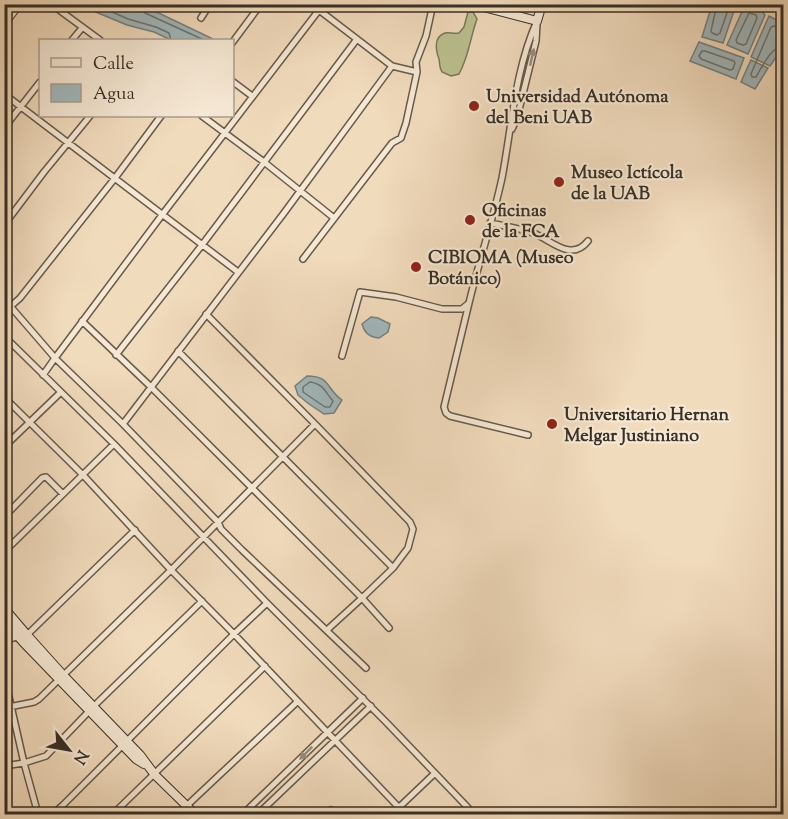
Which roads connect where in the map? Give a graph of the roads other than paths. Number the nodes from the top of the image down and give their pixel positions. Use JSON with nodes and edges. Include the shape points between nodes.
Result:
{"nodes":[{"id":1,"x":19,"y":4,"type":"edge"},
{"id":2,"x":51,"y":4,"type":"edge"},
{"id":3,"x":210,"y":4,"type":"edge"},
{"id":4,"x":261,"y":4,"type":"edge"},
{"id":5,"x":433,"y":4,"type":"edge"},
{"id":6,"x":472,"y":4,"type":"edge"},
{"id":7,"x":542,"y":4,"type":"edge"},
{"id":8,"x":320,"y":7,"type":"edge"},
{"id":9,"x":201,"y":18,"type":"dead end"},
{"id":10,"x":537,"y":21,"type":"junction"},
{"id":11,"x":4,"y":23,"type":"edge"},
{"id":12,"x":82,"y":28,"type":"junction"},
{"id":13,"x":73,"y":39,"type":"edge"},
{"id":14,"x":98,"y":39,"type":"edge"},
{"id":15,"x":357,"y":39,"type":"junction"},
{"id":16,"x":234,"y":40,"type":"edge"},
{"id":17,"x":392,"y":66,"type":"junction"},
{"id":18,"x":417,"y":72,"type":"junction"},
{"id":19,"x":234,"y":82,"type":"edge"},
{"id":20,"x":39,"y":83,"type":"edge"},
{"id":21,"x":4,"y":94,"type":"edge"},
{"id":22,"x":252,"y":96,"type":"junction"},
{"id":23,"x":21,"y":107,"type":"junction"},
{"id":24,"x":89,"y":117,"type":"edge"},
{"id":25,"x":160,"y":117,"type":"edge"},
{"id":26,"x":203,"y":117,"type":"edge"},
{"id":27,"x":4,"y":128,"type":"edge"},
{"id":28,"x":225,"y":132,"type":"junction"},
{"id":29,"x":68,"y":143,"type":"junction"},
{"id":30,"x":264,"y":162,"type":"junction"},
{"id":31,"x":115,"y":178,"type":"junction"},
{"id":32,"x":300,"y":191,"type":"junction"},
{"id":33,"x":162,"y":215,"type":"junction"},
{"id":34,"x":334,"y":218,"type":"junction"},
{"id":35,"x":490,"y":223,"type":"junction"},
{"id":36,"x":4,"y":225,"type":"edge"},
{"id":37,"x":588,"y":241,"type":"dead end"},
{"id":38,"x":202,"y":245,"type":"junction"},
{"id":39,"x":303,"y":259,"type":"dead end"},
{"id":40,"x":238,"y":272,"type":"junction"},
{"id":41,"x":4,"y":299,"type":"edge"},
{"id":42,"x":469,"y":303,"type":"junction"},
{"id":43,"x":11,"y":306,"type":"junction"},
{"id":44,"x":206,"y":314,"type":"junction"},
{"id":45,"x":82,"y":321,"type":"junction"},
{"id":46,"x":4,"y":336,"type":"edge"},
{"id":47,"x":178,"y":351,"type":"junction"},
{"id":48,"x":116,"y":355,"type":"junction"},
{"id":49,"x":342,"y":356,"type":"dead end"},
{"id":50,"x":54,"y":358,"type":"junction"},
{"id":51,"x":43,"y":375,"type":"junction"},
{"id":52,"x":151,"y":387,"type":"junction"},
{"id":53,"x":61,"y":392,"type":"junction"},
{"id":54,"x":4,"y":397,"type":"edge"},
{"id":55,"x":30,"y":422,"type":"junction"},
{"id":56,"x":123,"y":424,"type":"junction"},
{"id":57,"x":315,"y":424,"type":"junction"},
{"id":58,"x":528,"y":435,"type":"dead end"},
{"id":59,"x":114,"y":444,"type":"junction"},
{"id":60,"x":4,"y":447,"type":"edge"},
{"id":61,"x":284,"y":456,"type":"junction"},
{"id":62,"x":83,"y":476,"type":"junction"},
{"id":63,"x":252,"y":488,"type":"junction"},
{"id":64,"x":63,"y":494,"type":"junction"},
{"id":65,"x":4,"y":517,"type":"edge"},
{"id":66,"x":218,"y":522,"type":"junction"},
{"id":67,"x":135,"y":530,"type":"junction"},
{"id":68,"x":203,"y":537,"type":"junction"},
{"id":69,"x":5,"y":552,"type":"edge"},
{"id":70,"x":393,"y":568,"type":"junction"},
{"id":71,"x":171,"y":570,"type":"junction"},
{"id":72,"x":362,"y":598,"type":"junction"},
{"id":73,"x":202,"y":601,"type":"junction"},
{"id":74,"x":267,"y":603,"type":"junction"},
{"id":75,"x":4,"y":608,"type":"edge"},
{"id":76,"x":4,"y":620,"type":"edge"},
{"id":77,"x":389,"y":628,"type":"dead end"},
{"id":78,"x":327,"y":630,"type":"junction"},
{"id":79,"x":234,"y":634,"type":"junction"},
{"id":80,"x":23,"y":636,"type":"junction"},
{"id":81,"x":4,"y":640,"type":"edge"},
{"id":82,"x":265,"y":666,"type":"junction"},
{"id":83,"x":366,"y":668,"type":"dead end"},
{"id":84,"x":4,"y":675,"type":"edge"},
{"id":85,"x":61,"y":678,"type":"junction"},
{"id":86,"x":363,"y":698,"type":"junction"},
{"id":87,"x":297,"y":702,"type":"junction"},
{"id":88,"x":371,"y":706,"type":"junction"},
{"id":89,"x":12,"y":707,"type":"junction"},
{"id":90,"x":4,"y":708,"type":"edge"},
{"id":91,"x":92,"y":708,"type":"junction"},
{"id":92,"x":327,"y":732,"type":"junction"},
{"id":93,"x":335,"y":740,"type":"junction"},
{"id":94,"x":124,"y":743,"type":"junction"},
{"id":95,"x":24,"y":763,"type":"junction"},
{"id":96,"x":4,"y":766,"type":"edge"},
{"id":97,"x":434,"y":774,"type":"junction"},
{"id":98,"x":155,"y":775,"type":"junction"},
{"id":99,"x":186,"y":806,"type":"junction"},
{"id":100,"x":399,"y":807,"type":"junction"},
{"id":101,"x":38,"y":814,"type":"edge"},
{"id":102,"x":47,"y":814,"type":"edge"},
{"id":103,"x":113,"y":814,"type":"edge"},
{"id":104,"x":178,"y":814,"type":"edge"},
{"id":105,"x":195,"y":814,"type":"edge"},
{"id":106,"x":243,"y":814,"type":"edge"},
{"id":107,"x":258,"y":814,"type":"edge"},
{"id":108,"x":392,"y":814,"type":"edge"},
{"id":109,"x":405,"y":814,"type":"edge"},
{"id":110,"x":474,"y":814,"type":"edge"}],
"edges":[{"from":1,"to":11,"type":"street"},
{"from":2,"to":12,"type":"street"},
{"from":3,"to":9,"type":"street"},
{"from":4,"to":16,"type":"street"},
{"from":5,"to":18,"type":"street","via":[[416,62]]},
{"from":6,"to":10,"type":"street"},
{"from":7,"to":10,"type":"street"},
{"from":8,"to":15,"type":"street"},
{"from":8,"to":22,"type":"street"},
{"from":10,"to":35,"type":"street","via":[[536,41]]},
{"from":12,"to":13,"type":"street"},
{"from":12,"to":14,"type":"street"},
{"from":15,"to":17,"type":"street"},
{"from":15,"to":30,"type":"street"},
{"from":17,"to":18,"type":"street"},
{"from":17,"to":32,"type":"street"},
{"from":18,"to":34,"type":"street","via":[[401,138],[392,143]]},
{"from":19,"to":22,"type":"street"},
{"from":20,"to":23,"type":"street"},
{"from":21,"to":23,"type":"street"},
{"from":22,"to":28,"type":"street"},
{"from":23,"to":27,"type":"street"},
{"from":23,"to":29,"type":"street"},
{"from":24,"to":29,"type":"street"},
{"from":25,"to":31,"type":"street"},
{"from":26,"to":28,"type":"street"},
{"from":28,"to":30,"type":"street"},
{"from":28,"to":33,"type":"street"},
{"from":29,"to":31,"type":"street"},
{"from":29,"to":36,"type":"street"},
{"from":30,"to":32,"type":"street"},
{"from":30,"to":38,"type":"street"},
{"from":31,"to":33,"type":"street"},
{"from":31,"to":43,"type":"street"},
{"from":32,"to":34,"type":"street"},
{"from":32,"to":40,"type":"street"},
{"from":33,"to":38,"type":"street"},
{"from":33,"to":45,"type":"street"},
{"from":34,"to":39,"type":"street"},
{"from":35,"to":37,"type":"street","via":[[537,234],[564,249],[578,250]]},
{"from":35,"to":42,"type":"street"},
{"from":38,"to":40,"type":"street"},
{"from":38,"to":48,"type":"street"},
{"from":40,"to":44,"type":"street"},
{"from":41,"to":43,"type":"street"},
{"from":42,"to":49,"type":"street","via":[[462,309],[442,309],[360,292]]},
{"from":42,"to":58,"type":"street","via":[[444,407],[446,413]]},
{"from":43,"to":50,"type":"street"},
{"from":44,"to":47,"type":"street"},
{"from":44,"to":57,"type":"street"},
{"from":45,"to":48,"type":"street"},
{"from":45,"to":50,"type":"street"},
{"from":46,"to":51,"type":"street"},
{"from":47,"to":52,"type":"street"},
{"from":47,"to":61,"type":"street"},
{"from":48,"to":52,"type":"street"},
{"from":50,"to":51,"type":"street"},
{"from":50,"to":56,"type":"street"},
{"from":51,"to":53,"type":"street"},
{"from":52,"to":56,"type":"street"},
{"from":52,"to":63,"type":"street"},
{"from":53,"to":55,"type":"street"},
{"from":53,"to":59,"type":"street"},
{"from":54,"to":55,"type":"street"},
{"from":55,"to":60,"type":"street"},
{"from":55,"to":62,"type":"street"},
{"from":56,"to":66,"type":"street"},
{"from":57,"to":61,"type":"street"},
{"from":57,"to":70,"type":"street","via":[[410,522],[413,529],[408,548]]},
{"from":59,"to":62,"type":"street"},
{"from":59,"to":68,"type":"street"},
{"from":61,"to":63,"type":"street"},
{"from":61,"to":70,"type":"street"},
{"from":62,"to":64,"type":"street"},
{"from":62,"to":67,"type":"street"},
{"from":63,"to":66,"type":"street"},
{"from":63,"to":72,"type":"street"},
{"from":64,"to":65,"type":"street","via":[[46,477],[42,478]]},
{"from":64,"to":69,"type":"street"},
{"from":66,"to":68,"type":"street"},
{"from":66,"to":78,"type":"street"},
{"from":67,"to":71,"type":"street"},
{"from":67,"to":80,"type":"street"},
{"from":68,"to":71,"type":"street"},
{"from":68,"to":74,"type":"street"},
{"from":70,"to":72,"type":"street"},
{"from":71,"to":73,"type":"street"},
{"from":71,"to":85,"type":"street"},
{"from":72,"to":77,"type":"street"},
{"from":72,"to":78,"type":"street"},
{"from":73,"to":79,"type":"street"},
{"from":73,"to":91,"type":"street"},
{"from":74,"to":79,"type":"street"},
{"from":74,"to":86,"type":"street"},
{"from":75,"to":80,"type":"street"},
{"from":76,"to":80,"type":"street"},
{"from":78,"to":83,"type":"street"},
{"from":79,"to":82,"type":"street"},
{"from":79,"to":94,"type":"street"},
{"from":80,"to":81,"type":"street"},
{"from":80,"to":85,"type":"street"},
{"from":82,"to":87,"type":"street"},
{"from":82,"to":98,"type":"street"},
{"from":84,"to":89,"type":"street"},
{"from":85,"to":89,"type":"street","via":[[34,702]]},
{"from":85,"to":91,"type":"street"},
{"from":86,"to":88,"type":"street"},
{"from":86,"to":92,"type":"street"},
{"from":87,"to":92,"type":"street"},
{"from":87,"to":99,"type":"street"},
{"from":88,"to":93,"type":"street"},
{"from":88,"to":97,"type":"street"},
{"from":89,"to":90,"type":"street"},
{"from":89,"to":95,"type":"street"},
{"from":91,"to":94,"type":"street"},
{"from":91,"to":95,"type":"street","via":[[45,756]]},
{"from":92,"to":93,"type":"street"},
{"from":92,"to":106,"type":"street","one_way":true},
{"from":93,"to":100,"type":"street"},
{"from":93,"to":107,"type":"street"},
{"from":94,"to":98,"type":"street","via":[[140,755]]},
{"from":94,"to":102,"type":"street","via":[[63,805]]},
{"from":95,"to":96,"type":"street"},
{"from":95,"to":101,"type":"street"},
{"from":97,"to":100,"type":"street"},
{"from":97,"to":110,"type":"street"},
{"from":98,"to":99,"type":"street"},
{"from":98,"to":103,"type":"street"},
{"from":99,"to":104,"type":"street"},
{"from":99,"to":105,"type":"street"},
{"from":100,"to":108,"type":"street"},
{"from":100,"to":109,"type":"street"}]}
